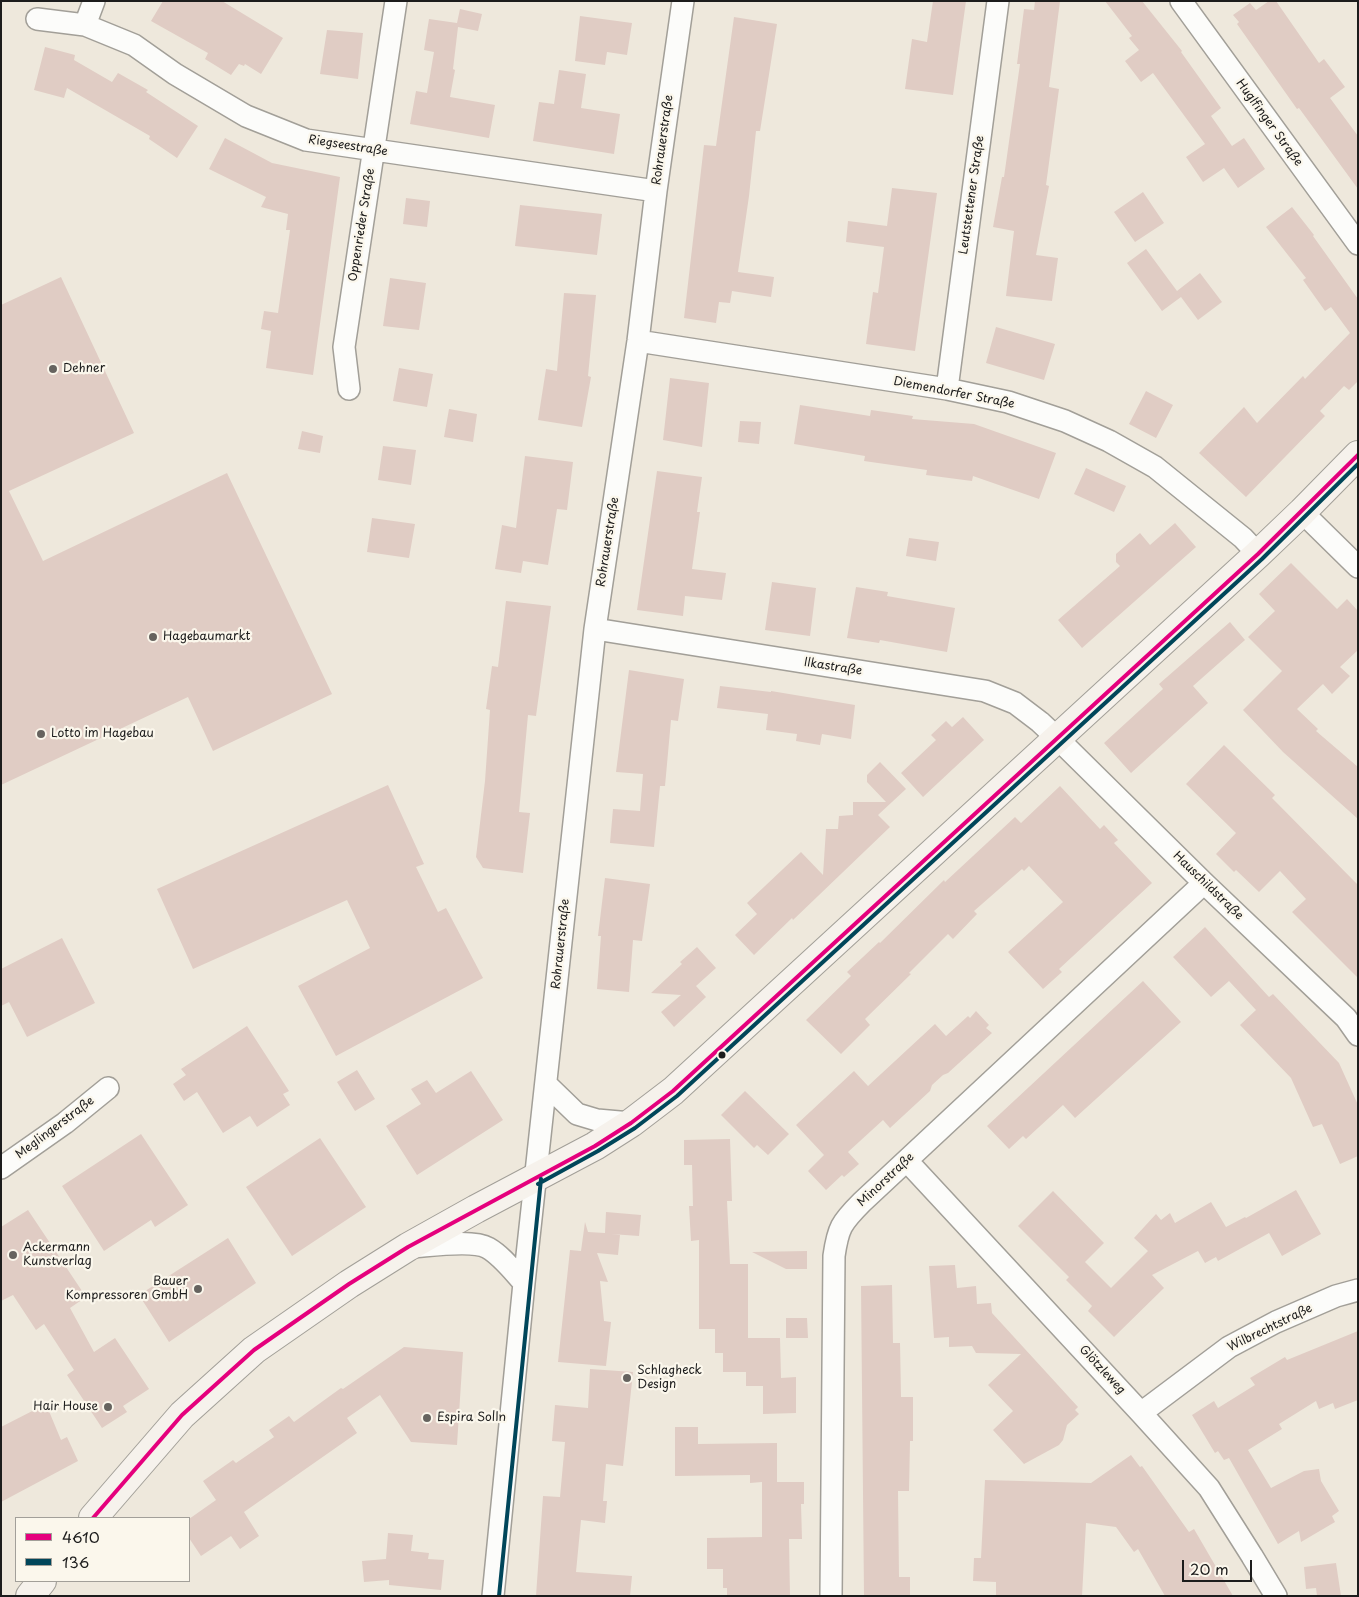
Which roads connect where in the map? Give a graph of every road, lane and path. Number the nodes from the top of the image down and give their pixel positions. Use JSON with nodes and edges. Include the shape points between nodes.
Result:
{"nodes":[{"id":1,"x":94,"y":1,"type":"edge"},
{"id":2,"x":396,"y":1,"type":"edge"},
{"id":3,"x":683,"y":1,"type":"edge"},
{"id":4,"x":998,"y":1,"type":"edge"},
{"id":5,"x":1181,"y":1,"type":"edge"},
{"id":6,"x":37,"y":19,"type":"dead end"},
{"id":7,"x":85,"y":25,"type":"junction"},
{"id":8,"x":373,"y":151,"type":"junction"},
{"id":9,"x":656,"y":191,"type":"junction"},
{"id":10,"x":1358,"y":244,"type":"edge"},
{"id":11,"x":638,"y":341,"type":"junction"},
{"id":12,"x":946,"y":389,"type":"junction"},
{"id":13,"x":349,"y":390,"type":"dead end"},
{"id":14,"x":1358,"y":455,"type":"edge"},
{"id":15,"x":1302,"y":512,"type":"junction"},
{"id":16,"x":1258,"y":554,"type":"junction"},
{"id":17,"x":1358,"y":567,"type":"edge"},
{"id":18,"x":595,"y":629,"type":"junction"},
{"id":19,"x":1057,"y":738,"type":"junction"},
{"id":20,"x":1204,"y":884,"type":"junction"},
{"id":21,"x":1358,"y":1035,"type":"edge"},
{"id":22,"x":546,"y":1084,"type":"junction"},
{"id":23,"x":108,"y":1088,"type":"dead end"},
{"id":24,"x":631,"y":1123,"type":"junction"},
{"id":25,"x":907,"y":1161,"type":"junction"},
{"id":26,"x":1,"y":1168,"type":"edge"},
{"id":27,"x":535,"y":1178,"type":"junction"},
{"id":28,"x":408,"y":1247,"type":"junction"},
{"id":29,"x":524,"y":1283,"type":"junction"},
{"id":30,"x":1358,"y":1290,"type":"edge"},
{"id":31,"x":1141,"y":1413,"type":"junction"},
{"id":32,"x":94,"y":1517,"type":"edge"},
{"id":33,"x":41,"y":1582,"type":"edge"},
{"id":34,"x":30,"y":1596,"type":"edge"},
{"id":35,"x":493,"y":1596,"type":"edge"},
{"id":36,"x":831,"y":1596,"type":"edge"},
{"id":37,"x":1276,"y":1596,"type":"edge"}],
"edges":[{"from":1,"to":7,"type":"street"},
{"from":2,"to":8,"type":"street","name":"Oppenrieder Straße"},
{"from":3,"to":9,"type":"street","name":"Rohrauerstraße"},
{"from":4,"to":12,"type":"street","name":"Leutstettener Straße"},
{"from":5,"to":10,"type":"street","name":"Huglfinger Straße"},
{"from":6,"to":7,"type":"street","name":"Riegseestraße"},
{"from":7,"to":8,"type":"street","name":"Riegseestraße","via":[[134,45],[246,116],[306,140]]},
{"from":8,"to":9,"type":"street","name":"Riegseestraße"},
{"from":8,"to":13,"type":"street","name":"Oppenrieder Straße","via":[[344,347]]},
{"from":9,"to":11,"type":"street","name":"Rohrauerstraße"},
{"from":11,"to":12,"type":"street","name":"Diemendorfer Straße"},
{"from":11,"to":18,"type":"street","name":"Rohrauerstraße"},
{"from":12,"to":16,"type":"street","name":"Diemendorfer Straße","via":[[1008,402],[1065,421],[1109,441],[1154,467],[1243,538]]},
{"from":14,"to":15,"type":"main road"},
{"from":15,"to":16,"type":"main road"},
{"from":15,"to":17,"type":"street"},
{"from":16,"to":19,"type":"main road"},
{"from":18,"to":19,"type":"street","name":"Ilkastraße","via":[[985,691],[1015,703]]},
{"from":18,"to":22,"type":"street","name":"Rohrauerstraße"},
{"from":19,"to":20,"type":"street","name":"Hauschildstraße"},
{"from":19,"to":24,"type":"main road","via":[[673,1091]]},
{"from":20,"to":21,"type":"street","name":"Hauschildstraße","via":[[1346,1018]]},
{"from":20,"to":25,"type":"street","name":"Minorstraße"},
{"from":22,"to":24,"type":"street","via":[[577,1114],[597,1120]]},
{"from":22,"to":27,"type":"street","name":"Rohrauerstraße"},
{"from":23,"to":26,"type":"street","name":"Meglingerstraße"},
{"from":24,"to":27,"type":"main road"},
{"from":25,"to":31,"type":"street","name":"Glötzleweg"},
{"from":25,"to":36,"type":"street","name":"Minorstraße","via":[[844,1220],[837,1234],[834,1256]]},
{"from":27,"to":28,"type":"main road"},
{"from":27,"to":29,"type":"street","name":"Rohrauerstraße"},
{"from":28,"to":29,"type":"street","via":[[473,1244],[486,1247]]},
{"from":28,"to":32,"type":"main road","via":[[254,1350],[182,1415]]},
{"from":29,"to":35,"type":"street","name":"Rohrauerstraße"},
{"from":30,"to":31,"type":"street","name":"Wilbrechtstraße","via":[[1276,1322],[1229,1346]]},
{"from":31,"to":37,"type":"street","name":"Glötzleweg","via":[[1209,1488]]},
{"from":33,"to":34,"type":"main road"}]}
